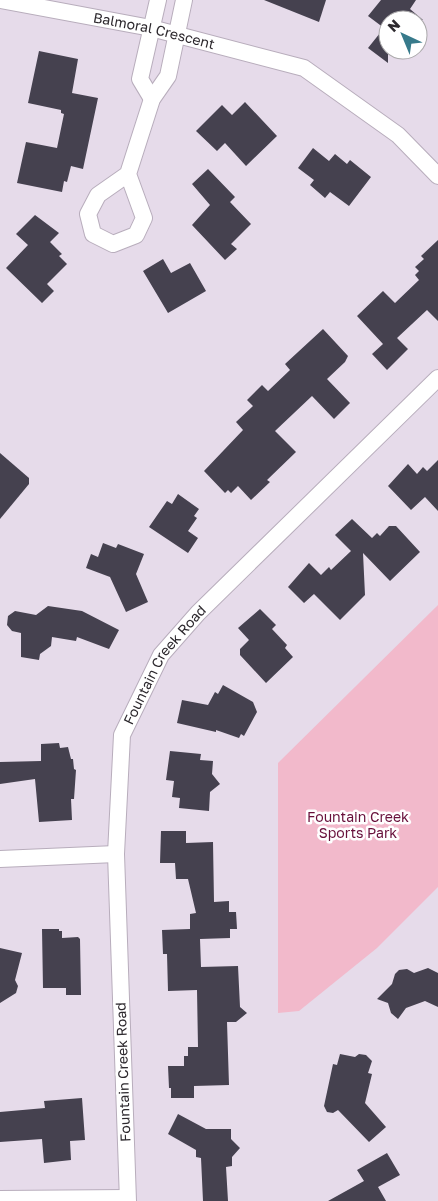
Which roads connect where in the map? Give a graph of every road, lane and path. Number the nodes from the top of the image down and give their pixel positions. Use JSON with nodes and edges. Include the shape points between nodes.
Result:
{"nodes":[{"id":1,"x":1,"y":0,"type":"edge"},
{"id":2,"x":158,"y":0,"type":"edge"},
{"id":3,"x":184,"y":0,"type":"edge"},
{"id":4,"x":151,"y":28,"type":"junction"},
{"id":5,"x":178,"y":36,"type":"junction"},
{"id":6,"x":152,"y":99,"type":"junction"},
{"id":7,"x":128,"y":174,"type":"dead end"},
{"id":8,"x":438,"y":176,"type":"edge"},
{"id":9,"x":438,"y":378,"type":"edge"},
{"id":10,"x":116,"y":854,"type":"junction"},
{"id":11,"x":0,"y":859,"type":"edge"},
{"id":12,"x":0,"y":1199,"type":"edge"},
{"id":13,"x":128,"y":1200,"type":"edge"}],
"edges":[{"from":1,"to":4,"type":"street","name":"Balmoral Crescent"},
{"from":2,"to":4,"type":"street"},
{"from":3,"to":5,"type":"street"},
{"from":4,"to":5,"type":"street","name":"Balmoral Crescent"},
{"from":4,"to":6,"type":"street","via":[[140,79]]},
{"from":5,"to":6,"type":"street","via":[[168,76]]},
{"from":5,"to":8,"type":"street","name":"Balmoral Crescent","via":[[304,68],[398,135]]},
{"from":6,"to":7,"type":"street"},
{"from":9,"to":10,"type":"street","name":"Fountain Creek Road","via":[[198,613],[162,656],[122,735]]},
{"from":10,"to":11,"type":"street"},
{"from":10,"to":13,"type":"street","name":"Fountain Creek Road"},
{"from":12,"to":13,"type":"street"}]}
